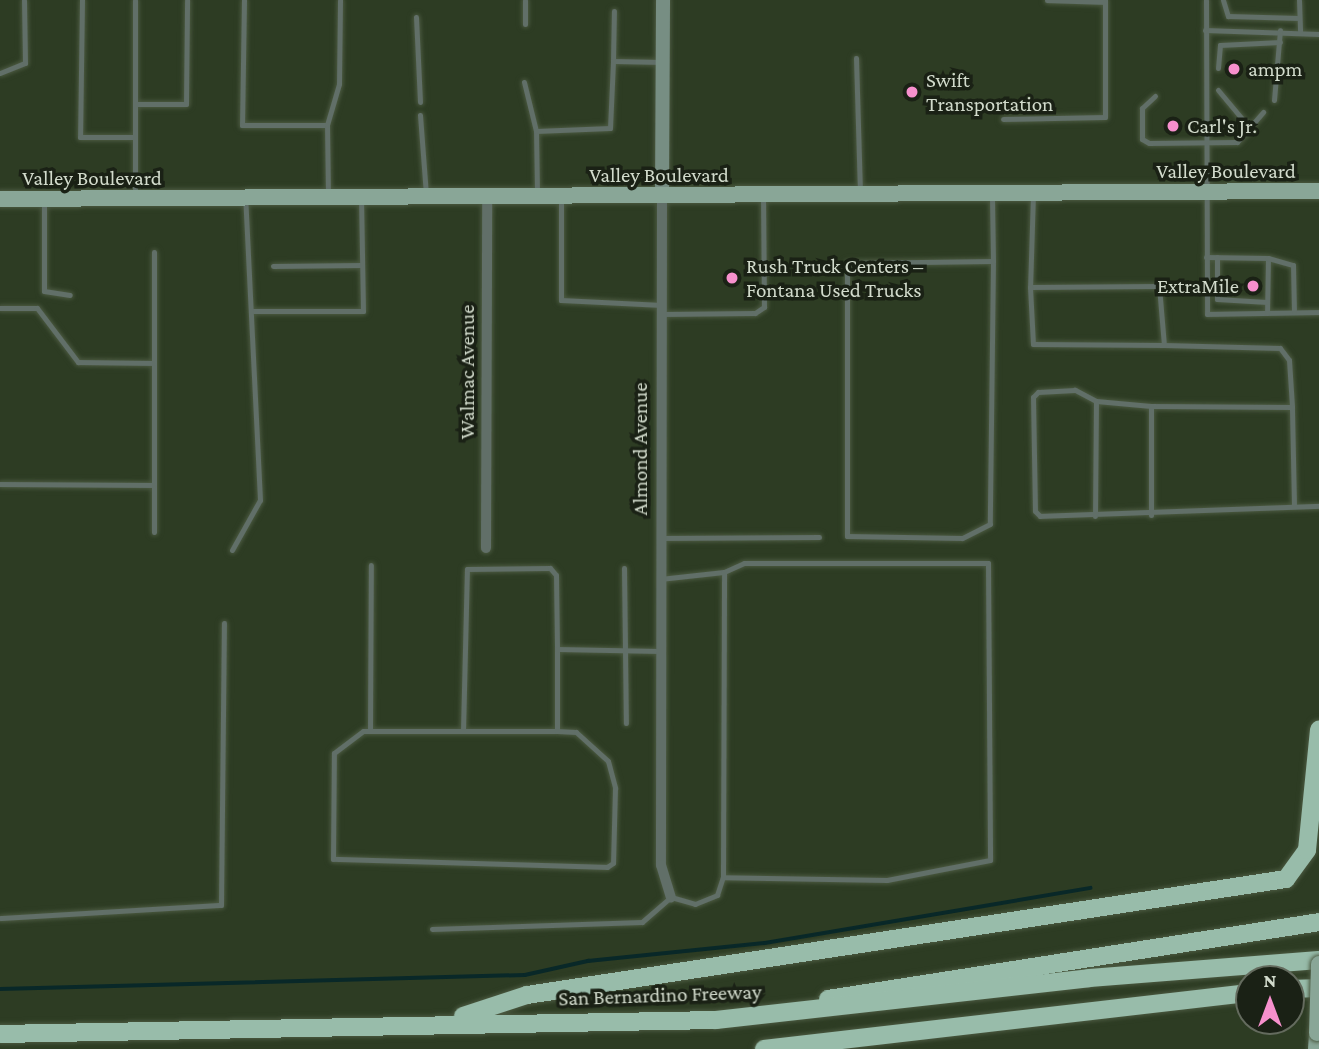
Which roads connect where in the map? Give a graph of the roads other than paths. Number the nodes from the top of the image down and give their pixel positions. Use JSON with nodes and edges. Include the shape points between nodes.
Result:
{"nodes":[{"id":1,"x":24,"y":0,"type":"edge"},
{"id":2,"x":82,"y":0,"type":"edge"},
{"id":3,"x":135,"y":0,"type":"edge"},
{"id":4,"x":187,"y":0,"type":"edge"},
{"id":5,"x":244,"y":0,"type":"edge"},
{"id":6,"x":340,"y":0,"type":"edge"},
{"id":7,"x":525,"y":0,"type":"edge"},
{"id":8,"x":663,"y":0,"type":"edge"},
{"id":9,"x":1047,"y":0,"type":"edge"},
{"id":10,"x":1206,"y":0,"type":"edge"},
{"id":11,"x":1223,"y":0,"type":"edge"},
{"id":12,"x":1299,"y":0,"type":"edge"},
{"id":13,"x":1105,"y":1,"type":"edge"},
{"id":14,"x":614,"y":11,"type":"dead end"},
{"id":15,"x":416,"y":17,"type":"dead end"},
{"id":16,"x":1300,"y":18,"type":"junction"},
{"id":17,"x":525,"y":24,"type":"dead end"},
{"id":18,"x":1205,"y":30,"type":"junction"},
{"id":19,"x":1280,"y":30,"type":"junction"},
{"id":20,"x":1300,"y":33,"type":"junction"},
{"id":21,"x":1319,"y":34,"type":"edge"},
{"id":22,"x":1280,"y":42,"type":"junction"},
{"id":23,"x":856,"y":58,"type":"dead end"},
{"id":24,"x":613,"y":61,"type":"junction"},
{"id":25,"x":663,"y":62,"type":"junction"},
{"id":26,"x":1218,"y":68,"type":"dead end"},
{"id":27,"x":0,"y":73,"type":"edge"},
{"id":28,"x":524,"y":82,"type":"dead end"},
{"id":29,"x":1218,"y":90,"type":"dead end"},
{"id":30,"x":1155,"y":96,"type":"dead end"},
{"id":31,"x":1274,"y":100,"type":"dead end"},
{"id":32,"x":420,"y":102,"type":"dead end"},
{"id":33,"x":135,"y":104,"type":"junction"},
{"id":34,"x":1263,"y":112,"type":"dead end"},
{"id":35,"x":420,"y":115,"type":"dead end"},
{"id":36,"x":1003,"y":119,"type":"dead end"},
{"id":37,"x":327,"y":125,"type":"junction"},
{"id":38,"x":1249,"y":127,"type":"junction"},
{"id":39,"x":536,"y":131,"type":"junction"},
{"id":40,"x":135,"y":137,"type":"junction"},
{"id":41,"x":1204,"y":143,"type":"junction"},
{"id":42,"x":1319,"y":191,"type":"edge"},
{"id":43,"x":1204,"y":192,"type":"junction"},
{"id":44,"x":1033,"y":193,"type":"junction"},
{"id":45,"x":860,"y":194,"type":"junction"},
{"id":46,"x":992,"y":194,"type":"junction"},
{"id":47,"x":763,"y":195,"type":"junction"},
{"id":48,"x":537,"y":196,"type":"junction"},
{"id":49,"x":561,"y":196,"type":"junction"},
{"id":50,"x":662,"y":196,"type":"junction"},
{"id":51,"x":426,"y":197,"type":"junction"},
{"id":52,"x":487,"y":197,"type":"junction"},
{"id":53,"x":246,"y":198,"type":"junction"},
{"id":54,"x":328,"y":198,"type":"junction"},
{"id":55,"x":361,"y":198,"type":"junction"},
{"id":56,"x":0,"y":199,"type":"edge"},
{"id":57,"x":44,"y":199,"type":"junction"},
{"id":58,"x":135,"y":199,"type":"junction"},
{"id":59,"x":154,"y":252,"type":"dead end"},
{"id":60,"x":1206,"y":257,"type":"junction"},
{"id":61,"x":1217,"y":257,"type":"junction"},
{"id":62,"x":1268,"y":258,"type":"junction"},
{"id":63,"x":993,"y":261,"type":"junction"},
{"id":64,"x":362,"y":265,"type":"junction"},
{"id":65,"x":273,"y":266,"type":"dead end"},
{"id":66,"x":1030,"y":287,"type":"junction"},
{"id":67,"x":70,"y":295,"type":"dead end"},
{"id":68,"x":1267,"y":302,"type":"junction"},
{"id":69,"x":0,"y":308,"type":"edge"},
{"id":70,"x":662,"y":309,"type":"junction"},
{"id":71,"x":252,"y":311,"type":"junction"},
{"id":72,"x":1294,"y":312,"type":"junction"},
{"id":73,"x":1319,"y":312,"type":"edge"},
{"id":74,"x":1267,"y":313,"type":"junction"},
{"id":75,"x":1164,"y":345,"type":"junction"},
{"id":76,"x":154,"y":363,"type":"junction"},
{"id":77,"x":1096,"y":401,"type":"junction"},
{"id":78,"x":1152,"y":407,"type":"junction"},
{"id":79,"x":1292,"y":407,"type":"junction"},
{"id":80,"x":0,"y":484,"type":"edge"},
{"id":81,"x":154,"y":485,"type":"junction"},
{"id":82,"x":1294,"y":505,"type":"junction"},
{"id":83,"x":1319,"y":506,"type":"edge"},
{"id":84,"x":1151,"y":515,"type":"junction"},
{"id":85,"x":1095,"y":516,"type":"junction"},
{"id":86,"x":154,"y":532,"type":"dead end"},
{"id":87,"x":820,"y":537,"type":"dead end"},
{"id":88,"x":661,"y":538,"type":"junction"},
{"id":89,"x":486,"y":548,"type":"dead end"},
{"id":90,"x":232,"y":550,"type":"dead end"},
{"id":91,"x":370,"y":565,"type":"dead end"},
{"id":92,"x":624,"y":568,"type":"dead end"},
{"id":93,"x":724,"y":572,"type":"junction"},
{"id":94,"x":660,"y":579,"type":"junction"},
{"id":95,"x":224,"y":623,"type":"dead end"},
{"id":96,"x":557,"y":649,"type":"junction"},
{"id":97,"x":625,"y":650,"type":"junction"},
{"id":98,"x":660,"y":651,"type":"junction"},
{"id":99,"x":626,"y":723,"type":"dead end"},
{"id":100,"x":1319,"y":730,"type":"edge"},
{"id":101,"x":370,"y":731,"type":"junction"},
{"id":102,"x":463,"y":731,"type":"junction"},
{"id":103,"x":556,"y":731,"type":"junction"},
{"id":104,"x":723,"y":877,"type":"junction"},
{"id":105,"x":671,"y":897,"type":"junction"},
{"id":106,"x":0,"y":918,"type":"edge"},
{"id":107,"x":1319,"y":922,"type":"edge"},
{"id":108,"x":432,"y":929,"type":"dead end"},
{"id":109,"x":1319,"y":962,"type":"edge"},
{"id":110,"x":1235,"y":995,"type":"edge"},
{"id":111,"x":716,"y":1020,"type":"junction"},
{"id":112,"x":446,"y":1021,"type":"junction"},
{"id":113,"x":0,"y":1034,"type":"edge"},
{"id":114,"x":1316,"y":1041,"type":"edge"},
{"id":115,"x":764,"y":1049,"type":"edge"}],
"edges":[{"from":1,"to":27,"type":"lane","via":[[25,63]]},
{"from":2,"to":40,"type":"lane","via":[[80,137]]},
{"from":3,"to":33,"type":"lane"},
{"from":4,"to":33,"type":"lane","via":[[187,104]]},
{"from":5,"to":37,"type":"lane","via":[[242,124]]},
{"from":6,"to":37,"type":"lane","via":[[339,85]]},
{"from":7,"to":17,"type":"lane"},
{"from":8,"to":25,"type":"street","name":"Almond Avenue"},
{"from":9,"to":13,"type":"lane"},
{"from":10,"to":18,"type":"lane"},
{"from":11,"to":16,"type":"lane","via":[[1228,16]]},
{"from":12,"to":16,"type":"lane"},
{"from":13,"to":36,"type":"lane","via":[[1105,117]]},
{"from":14,"to":24,"type":"lane"},
{"from":15,"to":32,"type":"lane"},
{"from":16,"to":20,"type":"lane"},
{"from":18,"to":19,"type":"lane"},
{"from":18,"to":41,"type":"lane"},
{"from":19,"to":20,"type":"lane"},
{"from":19,"to":22,"type":"lane"},
{"from":20,"to":21,"type":"lane"},
{"from":22,"to":26,"type":"lane","via":[[1220,45]]},
{"from":22,"to":31,"type":"lane"},
{"from":23,"to":45,"type":"lane"},
{"from":24,"to":25,"type":"lane"},
{"from":24,"to":39,"type":"lane","via":[[610,128]]},
{"from":25,"to":50,"type":"street","name":"Almond Avenue"},
{"from":28,"to":39,"type":"lane"},
{"from":29,"to":38,"type":"lane"},
{"from":30,"to":41,"type":"lane","via":[[1142,108],[1142,138]]},
{"from":33,"to":40,"type":"lane"},
{"from":34,"to":38,"type":"lane"},
{"from":35,"to":51,"type":"lane"},
{"from":37,"to":54,"type":"lane"},
{"from":38,"to":41,"type":"lane","via":[[1237,142]]},
{"from":39,"to":48,"type":"lane"},
{"from":40,"to":58,"type":"lane"},
{"from":41,"to":43,"type":"lane"},
{"from":42,"to":43,"type":"main road","name":"Valley Boulevard"},
{"from":43,"to":44,"type":"main road","name":"Valley Boulevard"},
{"from":43,"to":60,"type":"lane"},
{"from":44,"to":46,"type":"main road","name":"Valley Boulevard"},
{"from":44,"to":66,"type":"lane"},
{"from":45,"to":46,"type":"main road","name":"Valley Boulevard"},
{"from":45,"to":47,"type":"main road","name":"Valley Boulevard"},
{"from":46,"to":63,"type":"lane"},
{"from":47,"to":50,"type":"main road","name":"Valley Boulevard"},
{"from":47,"to":70,"type":"lane","via":[[764,307],[755,313]]},
{"from":48,"to":49,"type":"main road","name":"Valley Boulevard"},
{"from":48,"to":52,"type":"main road","name":"Valley Boulevard"},
{"from":49,"to":50,"type":"main road","name":"Valley Boulevard"},
{"from":49,"to":70,"type":"lane","via":[[561,300]]},
{"from":50,"to":70,"type":"street","name":"Almond Avenue"},
{"from":51,"to":52,"type":"main road","name":"Valley Boulevard"},
{"from":51,"to":55,"type":"main road","name":"Valley Boulevard"},
{"from":52,"to":89,"type":"street","name":"Walmac Avenue"},
{"from":53,"to":54,"type":"main road","name":"Valley Boulevard"},
{"from":53,"to":58,"type":"main road","name":"Valley Boulevard"},
{"from":53,"to":71,"type":"lane"},
{"from":54,"to":55,"type":"main road","name":"Valley Boulevard"},
{"from":55,"to":64,"type":"lane"},
{"from":56,"to":57,"type":"main road","name":"Valley Boulevard"},
{"from":57,"to":58,"type":"main road","name":"Valley Boulevard"},
{"from":57,"to":67,"type":"lane","via":[[44,290]]},
{"from":59,"to":76,"type":"lane"},
{"from":60,"to":61,"type":"lane"},
{"from":60,"to":74,"type":"lane","via":[[1207,314]]},
{"from":61,"to":62,"type":"lane"},
{"from":61,"to":68,"type":"lane","via":[[1217,299]]},
{"from":62,"to":68,"type":"lane"},
{"from":62,"to":72,"type":"lane","via":[[1293,265]]},
{"from":63,"to":63,"type":"lane","via":[[990,524],[962,538],[847,536],[847,263]]},
{"from":64,"to":65,"type":"lane"},
{"from":64,"to":71,"type":"lane","via":[[363,311]]},
{"from":66,"to":75,"type":"lane","via":[[1033,344]]},
{"from":66,"to":75,"type":"lane","via":[[1159,286]]},
{"from":68,"to":74,"type":"lane"},
{"from":69,"to":76,"type":"lane","via":[[37,308],[78,362]]},
{"from":70,"to":88,"type":"street","name":"Almond Avenue"},
{"from":71,"to":90,"type":"lane","via":[[260,500]]},
{"from":72,"to":73,"type":"lane"},
{"from":72,"to":74,"type":"lane"},
{"from":75,"to":79,"type":"lane","via":[[1280,348],[1289,359]]},
{"from":76,"to":81,"type":"lane"},
{"from":77,"to":78,"type":"lane"},
{"from":77,"to":85,"type":"lane"},
{"from":77,"to":85,"type":"lane","via":[[1076,390],[1038,391],[1033,397],[1035,511]]},
{"from":78,"to":79,"type":"lane"},
{"from":78,"to":84,"type":"lane"},
{"from":79,"to":82,"type":"lane"},
{"from":80,"to":81,"type":"lane"},
{"from":81,"to":86,"type":"lane"},
{"from":82,"to":83,"type":"lane"},
{"from":82,"to":84,"type":"lane"},
{"from":84,"to":85,"type":"lane"},
{"from":87,"to":88,"type":"lane"},
{"from":88,"to":94,"type":"street","name":"Almond Avenue"},
{"from":91,"to":101,"type":"lane"},
{"from":92,"to":97,"type":"lane"},
{"from":93,"to":94,"type":"lane"},
{"from":93,"to":104,"type":"lane"},
{"from":93,"to":104,"type":"lane","via":[[744,564],[988,562],[990,860],[887,880]]},
{"from":94,"to":98,"type":"street","name":"Almond Avenue"},
{"from":95,"to":106,"type":"lane","via":[[221,905]]},
{"from":96,"to":97,"type":"lane"},
{"from":96,"to":102,"type":"lane","via":[[556,575],[550,568],[467,569]]},
{"from":96,"to":103,"type":"lane"},
{"from":97,"to":98,"type":"lane"},
{"from":97,"to":99,"type":"lane"},
{"from":98,"to":105,"type":"street","name":"Almond Avenue","via":[[661,865]]},
{"from":100,"to":112,"type":"highway","via":[[1307,850],[1286,879],[527,995]]},
{"from":101,"to":102,"type":"lane"},
{"from":101,"to":103,"type":"lane","via":[[334,753],[333,859],[339,864],[607,867],[613,863],[615,788],[608,761],[576,732]]},
{"from":102,"to":103,"type":"lane"},
{"from":104,"to":105,"type":"lane","via":[[709,901]]},
{"from":105,"to":108,"type":"lane","via":[[642,922]]},
{"from":107,"to":111,"type":"highway","via":[[919,981]]},
{"from":109,"to":111,"type":"highway","name":"San Bernardino Freeway","via":[[1088,978]]},
{"from":109,"to":114,"type":"main road","bridge":true},
{"from":110,"to":115,"type":"highway"},
{"from":111,"to":112,"type":"highway","name":"San Bernardino Freeway"},
{"from":112,"to":113,"type":"highway","name":"San Bernardino Freeway"}]}
